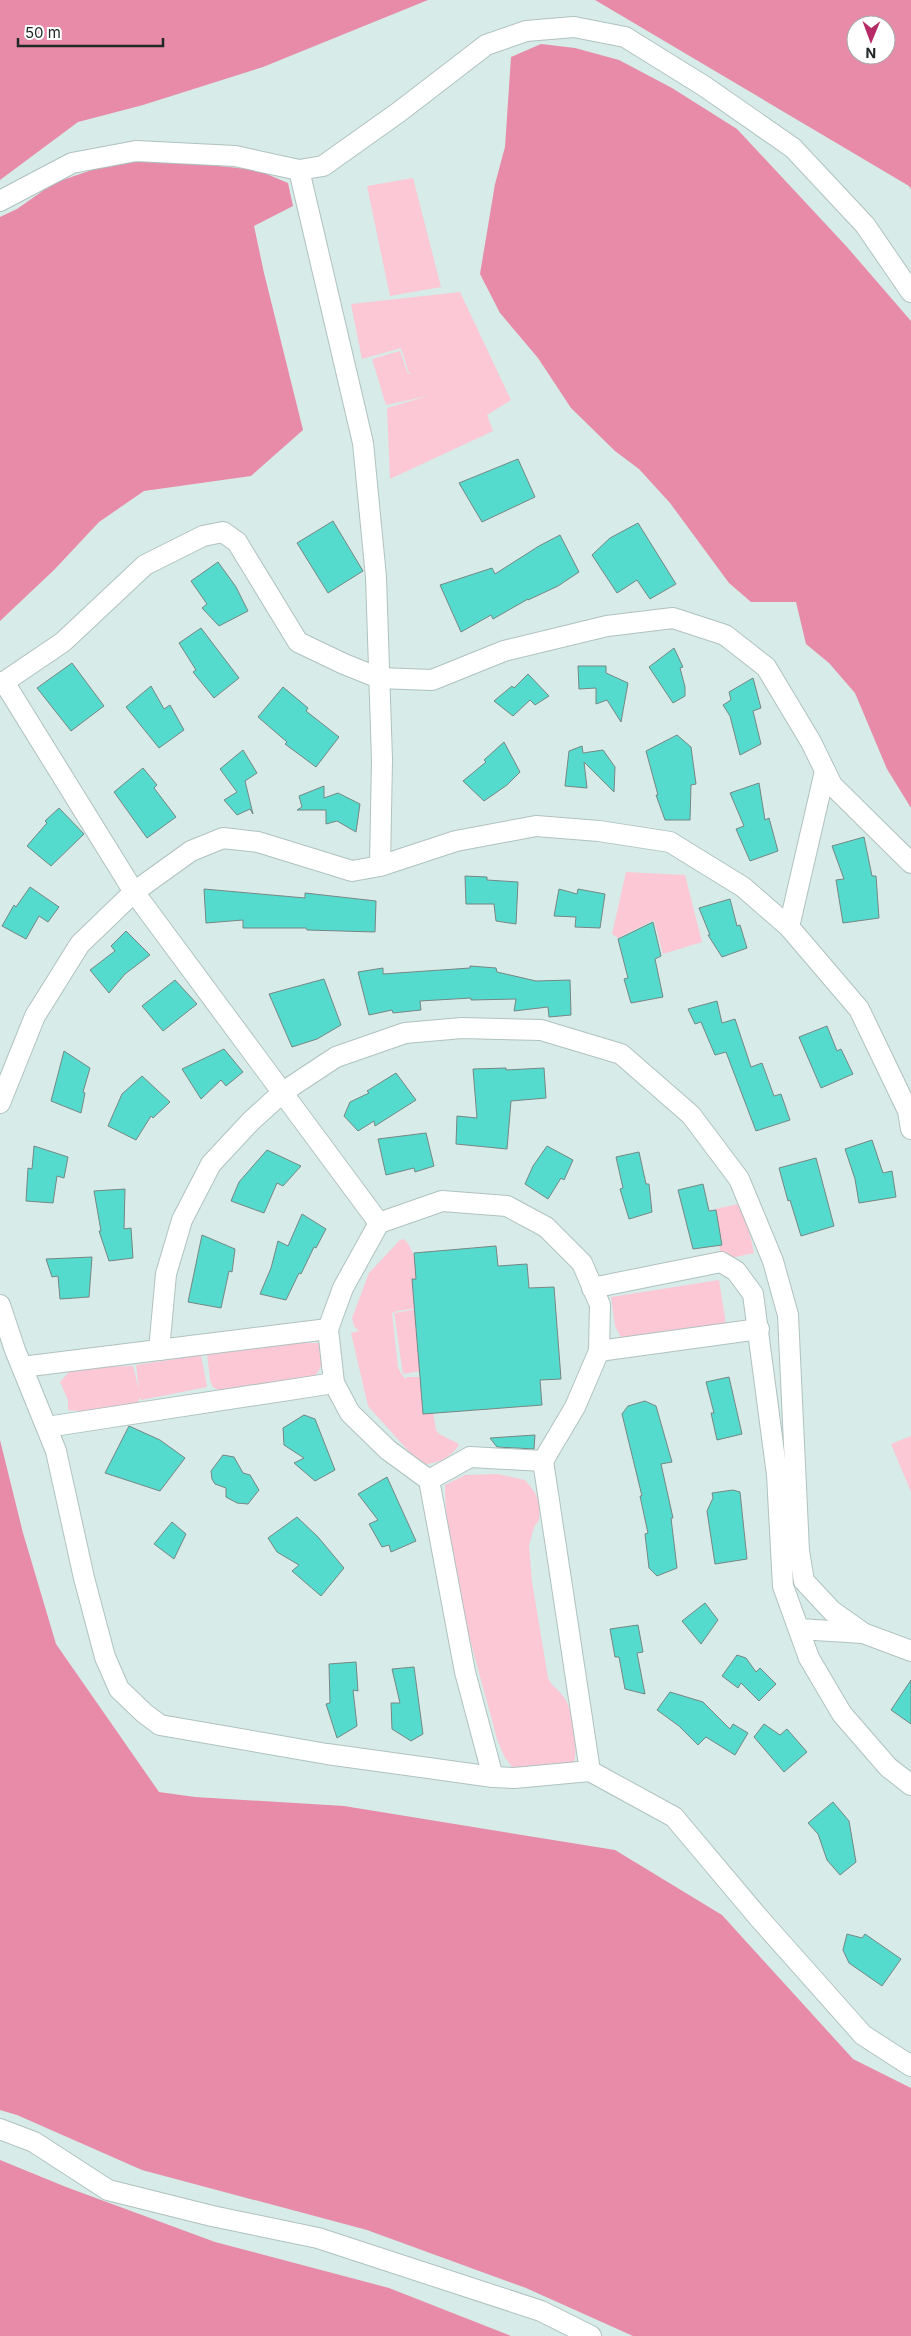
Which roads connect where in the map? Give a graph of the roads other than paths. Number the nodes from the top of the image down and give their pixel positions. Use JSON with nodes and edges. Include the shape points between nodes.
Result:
{"nodes":[{"id":1,"x":299,"y":170,"type":"junction"},
{"id":2,"x":0,"y":201,"type":"edge"},
{"id":3,"x":911,"y":292,"type":"edge"},
{"id":4,"x":379,"y":678,"type":"junction"},
{"id":5,"x":2,"y":682,"type":"edge"},
{"id":6,"x":825,"y":771,"type":"junction"},
{"id":7,"x":911,"y":863,"type":"edge"},
{"id":8,"x":380,"y":866,"type":"junction"},
{"id":9,"x":134,"y":892,"type":"junction"},
{"id":10,"x":790,"y":926,"type":"junction"},
{"id":11,"x":282,"y":1092,"type":"junction"},
{"id":12,"x":0,"y":1103,"type":"edge"},
{"id":13,"x":911,"y":1129,"type":"edge"},
{"id":14,"x":378,"y":1223,"type":"junction"},
{"id":15,"x":592,"y":1288,"type":"junction"},
{"id":16,"x":0,"y":1307,"type":"edge"},
{"id":17,"x":328,"y":1329,"type":"junction"},
{"id":18,"x":758,"y":1329,"type":"junction"},
{"id":19,"x":159,"y":1350,"type":"junction"},
{"id":20,"x":599,"y":1351,"type":"junction"},
{"id":21,"x":22,"y":1367,"type":"junction"},
{"id":22,"x":334,"y":1383,"type":"junction"},
{"id":23,"x":47,"y":1427,"type":"junction"},
{"id":24,"x":542,"y":1461,"type":"junction"},
{"id":25,"x":429,"y":1480,"type":"junction"},
{"id":26,"x":799,"y":1629,"type":"junction"},
{"id":27,"x":864,"y":1633,"type":"junction"},
{"id":28,"x":911,"y":1651,"type":"edge"},
{"id":29,"x":590,"y":1771,"type":"junction"},
{"id":30,"x":493,"y":1777,"type":"junction"},
{"id":31,"x":911,"y":1785,"type":"edge"},
{"id":32,"x":911,"y":2066,"type":"edge"},
{"id":33,"x":0,"y":2129,"type":"edge"},
{"id":34,"x":591,"y":2336,"type":"edge"}],
"edges":[{"from":1,"to":2,"type":"street","via":[[235,156],[136,151],[72,163]]},
{"from":1,"to":3,"type":"street","via":[[323,166],[486,45],[526,31],[574,27],[625,37],[704,86],[793,148],[865,225]]},
{"from":1,"to":4,"type":"street","via":[[363,443],[376,577]]},
{"from":4,"to":5,"type":"street","via":[[298,642],[237,542],[223,532],[203,536],[145,565],[63,642]]},
{"from":4,"to":6,"type":"street","via":[[432,680],[504,651],[607,626],[673,618],[725,635],[766,667]]},
{"from":4,"to":8,"type":"street","via":[[382,760]]},
{"from":5,"to":9,"type":"street"},
{"from":6,"to":7,"type":"street","via":[[832,785]]},
{"from":6,"to":10,"type":"street"},
{"from":8,"to":9,"type":"street","via":[[352,871],[258,842],[223,838],[191,851]]},
{"from":8,"to":10,"type":"street","via":[[456,841],[536,826],[599,831],[670,842],[743,887]]},
{"from":9,"to":11,"type":"street"},
{"from":9,"to":12,"type":"street","via":[[80,944],[35,1016]]},
{"from":10,"to":13,"type":"street","via":[[858,1009],[908,1111]]},
{"from":11,"to":14,"type":"street"},
{"from":11,"to":19,"type":"street","via":[[211,1164],[182,1220],[166,1274]]},
{"from":11,"to":27,"type":"street","via":[[336,1057],[405,1033],[462,1028],[542,1030],[621,1054],[690,1115],[739,1179],[773,1262],[788,1315],[799,1551],[804,1581],[832,1611]]},
{"from":14,"to":15,"type":"street","via":[[442,1201],[507,1206],[546,1227],[582,1263]]},
{"from":14,"to":17,"type":"street","via":[[343,1288]]},
{"from":15,"to":18,"type":"street","via":[[721,1262],[736,1271],[753,1294]]},
{"from":15,"to":20,"type":"street","via":[[600,1305]]},
{"from":16,"to":21,"type":"street"},
{"from":17,"to":19,"type":"street"},
{"from":17,"to":22,"type":"street"},
{"from":18,"to":20,"type":"street"},
{"from":18,"to":26,"type":"street","via":[[777,1475],[783,1586]]},
{"from":19,"to":21,"type":"street"},
{"from":20,"to":24,"type":"street","via":[[575,1407]]},
{"from":21,"to":23,"type":"street"},
{"from":22,"to":23,"type":"street"},
{"from":22,"to":25,"type":"street","via":[[350,1413],[388,1450]]},
{"from":23,"to":30,"type":"street","via":[[56,1451],[105,1657],[119,1689],[144,1713],[160,1725],[327,1754]]},
{"from":24,"to":25,"type":"street","via":[[470,1457]]},
{"from":24,"to":29,"type":"street"},
{"from":25,"to":30,"type":"street","via":[[465,1672]]},
{"from":26,"to":27,"type":"street"},
{"from":26,"to":31,"type":"street","via":[[809,1658],[842,1714],[888,1767]]},
{"from":27,"to":28,"type":"street"},
{"from":29,"to":30,"type":"street"},
{"from":29,"to":32,"type":"street","via":[[674,1816],[863,2035]]},
{"from":33,"to":34,"type":"street","via":[[34,2142],[108,2190],[318,2238],[541,2311]]}]}
